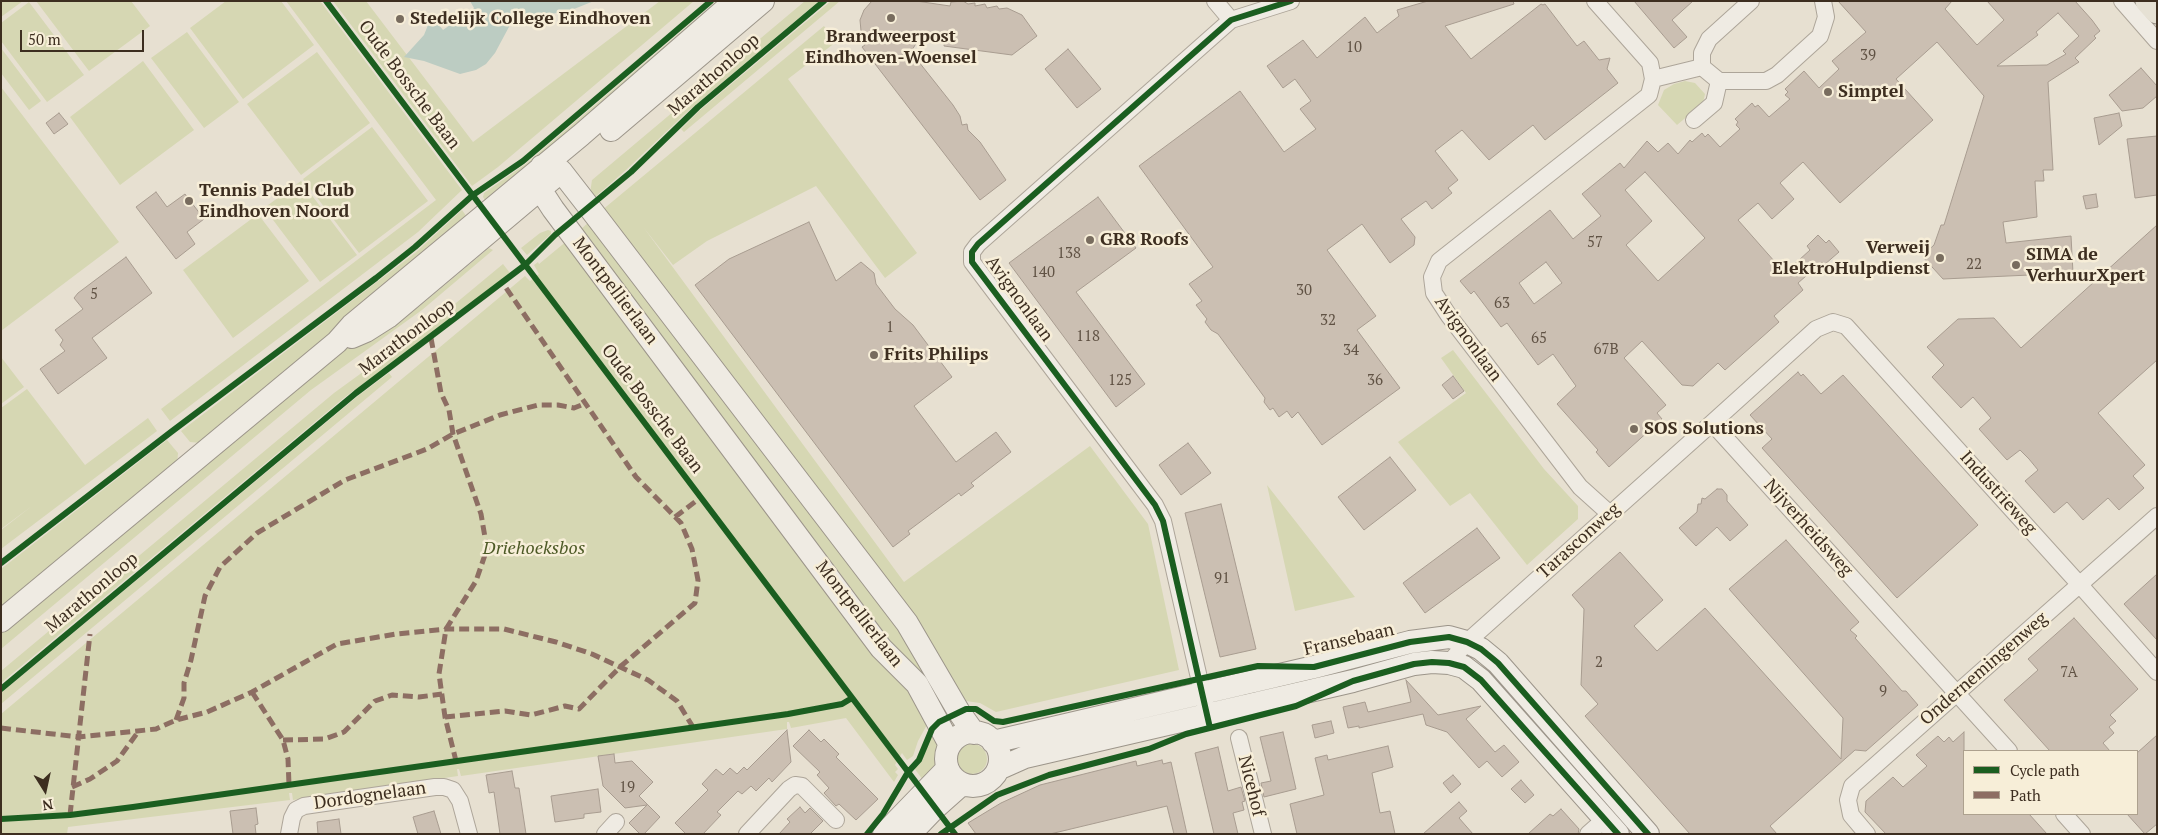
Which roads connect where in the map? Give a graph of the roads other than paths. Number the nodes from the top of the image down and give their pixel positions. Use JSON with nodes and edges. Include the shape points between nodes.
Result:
{"nodes":[{"id":1,"x":735,"y":1,"type":"edge"},
{"id":2,"x":763,"y":1,"type":"edge"},
{"id":3,"x":1215,"y":1,"type":"edge"},
{"id":4,"x":1291,"y":1,"type":"edge"},
{"id":5,"x":1595,"y":1,"type":"edge"},
{"id":6,"x":1751,"y":1,"type":"edge"},
{"id":7,"x":1823,"y":1,"type":"edge"},
{"id":8,"x":2122,"y":1,"type":"edge"},
{"id":9,"x":2148,"y":1,"type":"edge"},
{"id":10,"x":2157,"y":11,"type":"edge"},
{"id":11,"x":1231,"y":20,"type":"junction"},
{"id":12,"x":2157,"y":41,"type":"edge"},
{"id":13,"x":1702,"y":66,"type":"junction"},
{"id":14,"x":1653,"y":79,"type":"junction"},
{"id":15,"x":1719,"y":81,"type":"junction"},
{"id":16,"x":1694,"y":120,"type":"dead end"},
{"id":17,"x":552,"y":169,"type":"junction"},
{"id":18,"x":540,"y":189,"type":"junction"},
{"id":19,"x":337,"y":342,"type":"junction"},
{"id":20,"x":1712,"y":423,"type":"junction"},
{"id":21,"x":1610,"y":514,"type":"junction"},
{"id":22,"x":2157,"y":516,"type":"edge"},
{"id":23,"x":2080,"y":584,"type":"junction"},
{"id":24,"x":1,"y":621,"type":"edge"},
{"id":25,"x":1467,"y":642,"type":"junction"},
{"id":26,"x":1449,"y":663,"type":"junction"},
{"id":27,"x":2157,"y":672,"type":"edge"},
{"id":28,"x":1203,"y":692,"type":"junction"},
{"id":29,"x":1957,"y":692,"type":"junction"},
{"id":30,"x":1208,"y":714,"type":"junction"},
{"id":31,"x":984,"y":737,"type":"junction"},
{"id":32,"x":1239,"y":738,"type":"dead end"},
{"id":33,"x":950,"y":745,"type":"junction"},
{"id":34,"x":2008,"y":750,"type":"edge"},
{"id":35,"x":998,"y":769,"type":"junction"},
{"id":36,"x":955,"y":777,"type":"junction"},
{"id":37,"x":2065,"y":815,"type":"edge"},
{"id":38,"x":836,"y":820,"type":"dead end"},
{"id":39,"x":1612,"y":826,"type":"edge"},
{"id":40,"x":289,"y":834,"type":"edge"},
{"id":41,"x":469,"y":834,"type":"edge"},
{"id":42,"x":747,"y":834,"type":"edge"},
{"id":43,"x":884,"y":834,"type":"edge"},
{"id":44,"x":910,"y":834,"type":"edge"},
{"id":45,"x":1263,"y":834,"type":"edge"},
{"id":46,"x":1588,"y":834,"type":"edge"},
{"id":47,"x":1648,"y":834,"type":"edge"},
{"id":48,"x":1867,"y":834,"type":"edge"},
{"id":49,"x":2082,"y":834,"type":"edge"}],
"edges":[{"from":1,"to":17,"type":"street","name":"Marathonloop","via":[[582,135]]},
{"from":2,"to":17,"type":"street","name":"Marathonloop"},
{"from":3,"to":11,"type":"street"},
{"from":4,"to":11,"type":"street","name":"Avignonlaan"},
{"from":5,"to":14,"type":"street","via":[[1650,63]]},
{"from":6,"to":13,"type":"street","via":[[1709,39],[1702,52]]},
{"from":7,"to":15,"type":"street","via":[[1826,17],[1820,36],[1777,74],[1766,81]]},
{"from":8,"to":12,"type":"street"},
{"from":9,"to":10,"type":"main road"},
{"from":11,"to":28,"type":"street","name":"Avignonlaan","via":[[972,252],[972,262],[1159,513]]},
{"from":13,"to":14,"type":"street"},
{"from":13,"to":15,"type":"street"},
{"from":14,"to":21,"type":"street","name":"Avignonlaan","via":[[1649,95],[1439,261],[1432,277],[1434,294],[1449,316],[1580,487]]},
{"from":15,"to":16,"type":"street","via":[[1714,103]]},
{"from":17,"to":18,"type":"street"},
{"from":17,"to":19,"type":"street","name":"Marathonloop","via":[[352,325]]},
{"from":17,"to":31,"type":"street","name":"Montpellierlaan","via":[[907,623],[959,712]]},
{"from":18,"to":19,"type":"street","name":"Marathonloop","via":[[388,317],[366,331]]},
{"from":18,"to":33,"type":"street","name":"Montpellierlaan","via":[[882,648],[918,684]]},
{"from":19,"to":24,"type":"street","name":"Marathonloop"},
{"from":20,"to":21,"type":"street","name":"Tarasconweg"},
{"from":20,"to":23,"type":"street","name":"Industrieweg","via":[[1816,329],[1833,322],[1846,326]]},
{"from":20,"to":29,"type":"street","name":"Nijverheidsweg"},
{"from":21,"to":25,"type":"street","name":"Tarasconweg"},
{"from":22,"to":23,"type":"street","name":"Ondernemingenweg"},
{"from":23,"to":27,"type":"street","name":"Industrieweg"},
{"from":23,"to":29,"type":"street","name":"Ondernemingenweg"},
{"from":25,"to":26,"type":"street","name":"Tarasconweg"},
{"from":25,"to":28,"type":"street","name":"Fransebaan","via":[[1449,637],[1427,638]]},
{"from":25,"to":47,"type":"street","name":"Fransebaan","via":[[1498,664]]},
{"from":26,"to":30,"type":"street","via":[[1414,664]]},
{"from":26,"to":39,"type":"street","via":[[1464,668],[1481,680]]},
{"from":28,"to":30,"type":"street","name":"Avignonlaan"},
{"from":28,"to":31,"type":"street","name":"Fransebaan"},
{"from":29,"to":34,"type":"street","name":"Nijverheidsweg"},
{"from":29,"to":48,"type":"street","name":"Ondernemingenweg","via":[[1852,786],[1848,800],[1850,815]]},
{"from":30,"to":35,"type":"street","via":[[1025,757]]},
{"from":31,"to":33,"type":"street","via":[[965,734]]},
{"from":31,"to":35,"type":"street","via":[[999,755]]},
{"from":32,"to":45,"type":"street","name":"Nicehof"},
{"from":33,"to":36,"type":"street","via":[[946,761]]},
{"from":35,"to":36,"type":"street","via":[[979,786]]},
{"from":36,"to":43,"type":"street"},
{"from":36,"to":44,"type":"street","via":[[935,808]]},
{"from":37,"to":49,"type":"street"},
{"from":38,"to":42,"type":"street","via":[[802,786],[796,785]]},
{"from":39,"to":46,"type":"street"},
{"from":40,"to":41,"type":"street","name":"Dordognelaan","via":[[296,810],[304,806],[444,787],[453,790],[460,802]]}]}
